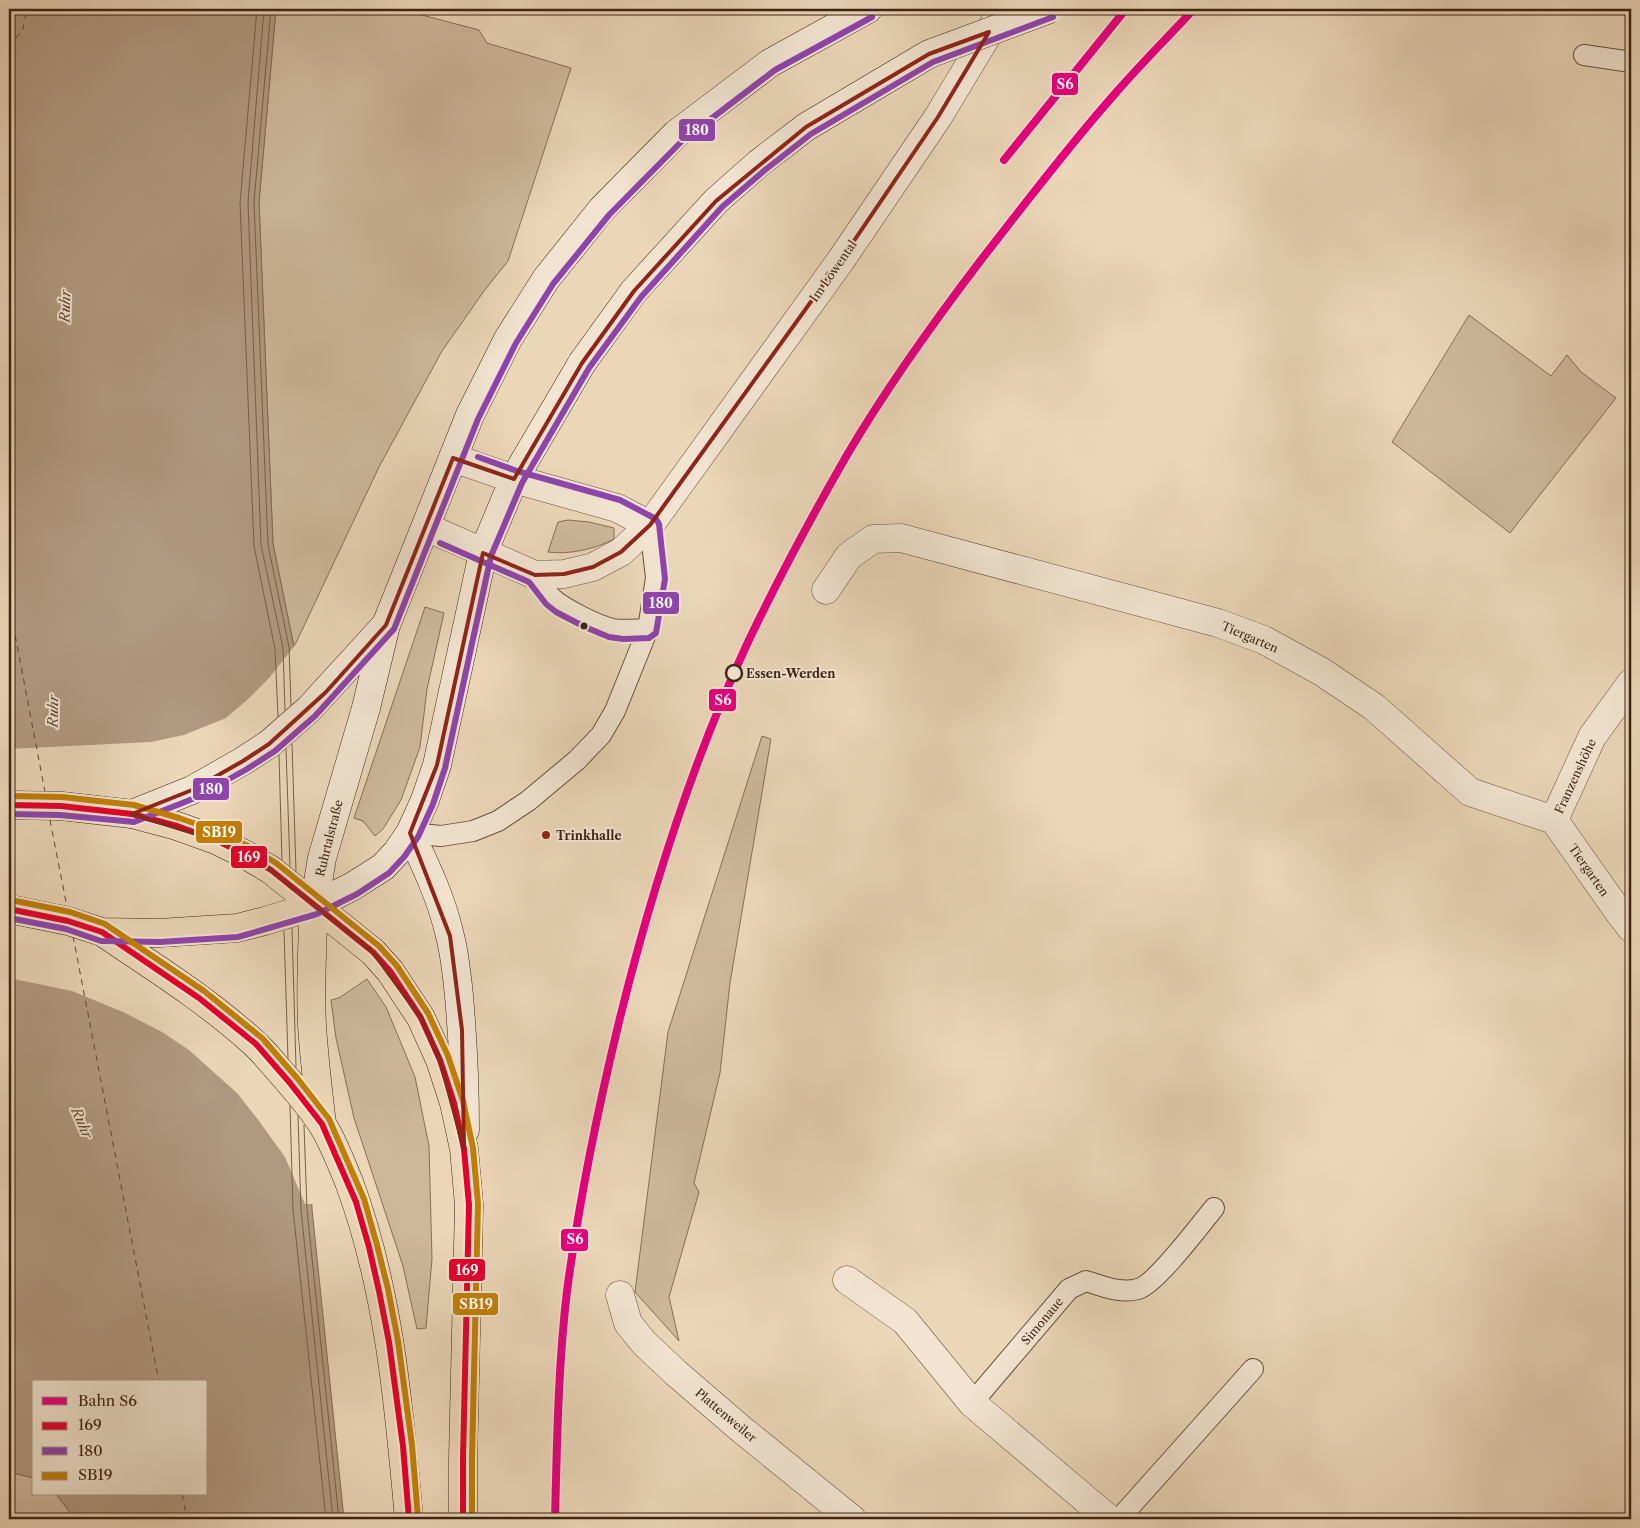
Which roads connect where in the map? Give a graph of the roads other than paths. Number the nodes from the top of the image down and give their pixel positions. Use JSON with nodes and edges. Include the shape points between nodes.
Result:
{"nodes":[{"id":1,"x":868,"y":9,"type":"edge"},
{"id":2,"x":1003,"y":9,"type":"edge"},
{"id":3,"x":1050,"y":9,"type":"edge"},
{"id":4,"x":1584,"y":55,"type":"dead end"},
{"id":5,"x":1631,"y":62,"type":"edge"},
{"id":6,"x":452,"y":458,"type":"junction"},
{"id":7,"x":514,"y":479,"type":"junction"},
{"id":8,"x":650,"y":525,"type":"junction"},
{"id":9,"x":426,"y":527,"type":"junction"},
{"id":10,"x":484,"y":553,"type":"junction"},
{"id":11,"x":535,"y":575,"type":"junction"},
{"id":12,"x":826,"y":590,"type":"dead end"},
{"id":13,"x":386,"y":625,"type":"junction"},
{"id":14,"x":648,"y":628,"type":"junction"},
{"id":15,"x":1631,"y":683,"type":"edge"},
{"id":16,"x":9,"y":805,"type":"edge"},
{"id":17,"x":132,"y":814,"type":"junction"},
{"id":18,"x":1554,"y":820,"type":"junction"},
{"id":19,"x":410,"y":833,"type":"junction"},
{"id":20,"x":324,"y":907,"type":"junction"},
{"id":21,"x":9,"y":909,"type":"edge"},
{"id":22,"x":1631,"y":928,"type":"edge"},
{"id":23,"x":102,"y":932,"type":"junction"},
{"id":24,"x":326,"y":1132,"type":"junction"},
{"id":25,"x":464,"y":1148,"type":"junction"},
{"id":26,"x":1214,"y":1208,"type":"dead end"},
{"id":27,"x":847,"y":1280,"type":"dead end"},
{"id":28,"x":620,"y":1295,"type":"dead end"},
{"id":29,"x":1253,"y":1369,"type":"dead end"},
{"id":30,"x":972,"y":1402,"type":"junction"},
{"id":31,"x":408,"y":1519,"type":"edge"},
{"id":32,"x":463,"y":1519,"type":"edge"},
{"id":33,"x":852,"y":1519,"type":"edge"},
{"id":34,"x":1109,"y":1519,"type":"edge"},
{"id":35,"x":1119,"y":1519,"type":"edge"}],
"edges":[{"from":1,"to":6,"type":"main road","name":"Ruhrtalstraße","via":[[770,63],[676,134],[602,209],[546,279],[508,339]]},
{"from":2,"to":8,"type":"main road","name":"Im Löwental","via":[[938,117],[841,260]]},
{"from":3,"to":7,"type":"main road","bridge":true,"via":[[929,54],[806,127],[759,163],[716,201],[634,291],[582,363]]},
{"from":4,"to":5,"type":"lane"},
{"from":6,"to":7,"type":"main road"},
{"from":6,"to":9,"type":"main road","name":"Ruhrtalstraße"},
{"from":7,"to":8,"type":"main road","via":[[617,508]]},
{"from":7,"to":10,"type":"main road"},
{"from":8,"to":11,"type":"main road","name":"Im Löwental","via":[[621,552],[593,568]]},
{"from":8,"to":14,"type":"lane","via":[[656,578]]},
{"from":9,"to":10,"type":"main road","name":"Im Löwental"},
{"from":9,"to":13,"type":"main road","name":"Ruhrtalstraße"},
{"from":10,"to":11,"type":"main road","name":"Im Löwental"},
{"from":10,"to":19,"type":"main road","via":[[437,765]]},
{"from":11,"to":14,"type":"lane","via":[[551,597],[588,619],[612,629]]},
{"from":12,"to":18,"type":"main road","name":"Tiergarten","via":[[849,556],[873,538],[901,538],[1218,623],[1264,640],[1322,672],[1374,707],[1470,792]]},
{"from":13,"to":17,"type":"main road","via":[[326,692],[269,744],[192,790]]},
{"from":13,"to":20,"type":"main road","name":"Ruhrtalstraße","via":[[366,708],[322,858]]},
{"from":14,"to":19,"type":"lane","via":[[615,711],[601,735],[577,760],[528,801],[498,821],[473,831],[441,836]]},
{"from":15,"to":18,"type":"main road","name":"Franzenshöhe","via":[[1592,737]]},
{"from":16,"to":17,"type":"main road","via":[[61,806]]},
{"from":17,"to":20,"type":"main road","via":[[177,826],[224,844],[271,870]]},
{"from":18,"to":22,"type":"main road","name":"Tiergarten"},
{"from":19,"to":20,"type":"main road","via":[[383,867]]},
{"from":19,"to":25,"type":"main road","via":[[442,907],[457,976],[465,1090]]},
{"from":20,"to":23,"type":"main road","via":[[237,928],[158,933]]},
{"from":20,"to":24,"type":"main road","via":[[311,983],[315,1065]]},
{"from":20,"to":25,"type":"main road","via":[[390,971],[421,1018],[440,1060]]},
{"from":21,"to":23,"type":"main road","via":[[68,921]]},
{"from":23,"to":24,"type":"main road","via":[[199,998],[256,1044]]},
{"from":24,"to":31,"type":"main road","via":[[356,1202],[379,1291],[402,1436]]},
{"from":25,"to":32,"type":"main road","via":[[469,1205]]},
{"from":26,"to":30,"type":"lane","name":"Simonaue","via":[[1157,1276],[1140,1289],[1119,1291],[1086,1281],[1069,1289]]},
{"from":27,"to":30,"type":"main road","via":[[905,1321]]},
{"from":28,"to":33,"type":"main road","name":"Plattenweiler","via":[[628,1322],[644,1343],[741,1429]]},
{"from":29,"to":35,"type":"lane"},
{"from":30,"to":34,"type":"main road"}]}
